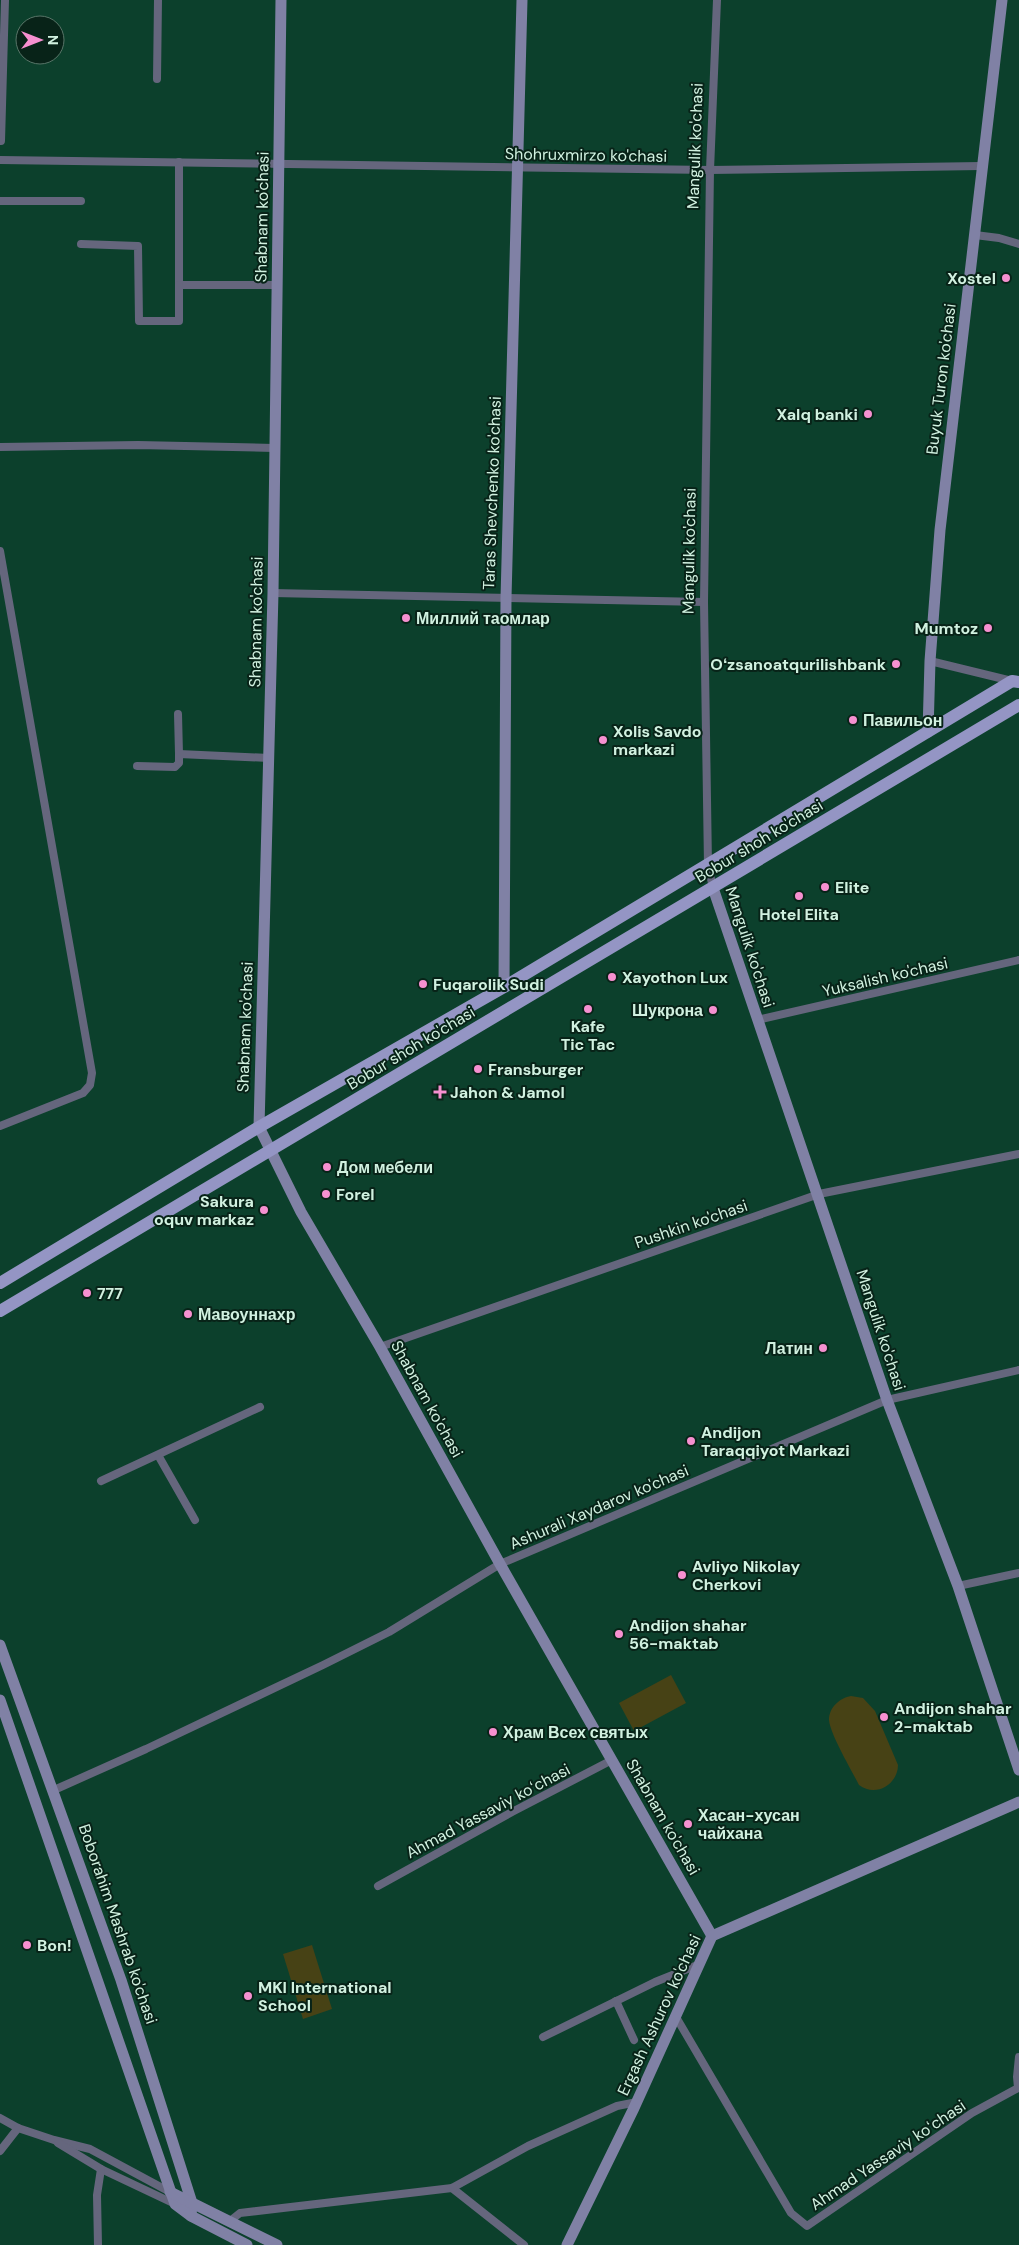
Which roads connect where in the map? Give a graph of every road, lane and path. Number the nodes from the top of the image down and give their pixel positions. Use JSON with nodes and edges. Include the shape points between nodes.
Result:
{"nodes":[{"id":1,"x":5,"y":0,"type":"edge"},
{"id":2,"x":158,"y":0,"type":"edge"},
{"id":3,"x":281,"y":0,"type":"edge"},
{"id":4,"x":522,"y":0,"type":"edge"},
{"id":5,"x":717,"y":0,"type":"edge"},
{"id":6,"x":1002,"y":0,"type":"edge"},
{"id":7,"x":157,"y":79,"type":"dead end"},
{"id":8,"x":1,"y":141,"type":"dead end"},
{"id":9,"x":0,"y":160,"type":"edge"},
{"id":10,"x":179,"y":162,"type":"junction"},
{"id":11,"x":280,"y":164,"type":"junction"},
{"id":12,"x":981,"y":166,"type":"junction"},
{"id":13,"x":517,"y":168,"type":"junction"},
{"id":14,"x":710,"y":170,"type":"junction"},
{"id":15,"x":0,"y":202,"type":"edge"},
{"id":16,"x":81,"y":202,"type":"dead end"},
{"id":17,"x":975,"y":234,"type":"junction"},
{"id":18,"x":81,"y":244,"type":"dead end"},
{"id":19,"x":1019,"y":244,"type":"edge"},
{"id":20,"x":179,"y":285,"type":"junction"},
{"id":21,"x":276,"y":285,"type":"junction"},
{"id":22,"x":0,"y":447,"type":"edge"},
{"id":23,"x":274,"y":448,"type":"junction"},
{"id":24,"x":0,"y":551,"type":"edge"},
{"id":25,"x":273,"y":593,"type":"junction"},
{"id":26,"x":506,"y":598,"type":"junction"},
{"id":27,"x":704,"y":602,"type":"junction"},
{"id":28,"x":930,"y":661,"type":"junction"},
{"id":29,"x":1016,"y":682,"type":"edge"},
{"id":30,"x":1019,"y":705,"type":"edge"},
{"id":31,"x":178,"y":714,"type":"dead end"},
{"id":32,"x":928,"y":732,"type":"junction"},
{"id":33,"x":179,"y":754,"type":"junction"},
{"id":34,"x":269,"y":758,"type":"junction"},
{"id":35,"x":137,"y":766,"type":"dead end"},
{"id":36,"x":708,"y":865,"type":"junction"},
{"id":37,"x":713,"y":888,"type":"junction"},
{"id":38,"x":1019,"y":960,"type":"edge"},
{"id":39,"x":504,"y":987,"type":"junction"},
{"id":40,"x":757,"y":1020,"type":"junction"},
{"id":41,"x":0,"y":1126,"type":"edge"},
{"id":42,"x":259,"y":1127,"type":"junction"},
{"id":43,"x":271,"y":1151,"type":"junction"},
{"id":44,"x":1019,"y":1154,"type":"edge"},
{"id":45,"x":819,"y":1194,"type":"junction"},
{"id":46,"x":0,"y":1283,"type":"edge"},
{"id":47,"x":0,"y":1311,"type":"edge"},
{"id":48,"x":380,"y":1346,"type":"junction"},
{"id":49,"x":1019,"y":1370,"type":"edge"},
{"id":50,"x":887,"y":1400,"type":"junction"},
{"id":51,"x":260,"y":1407,"type":"dead end"},
{"id":52,"x":158,"y":1455,"type":"junction"},
{"id":53,"x":102,"y":1481,"type":"dead end"},
{"id":54,"x":195,"y":1520,"type":"dead end"},
{"id":55,"x":500,"y":1564,"type":"junction"},
{"id":56,"x":1019,"y":1573,"type":"edge"},
{"id":57,"x":958,"y":1586,"type":"junction"},
{"id":58,"x":0,"y":1645,"type":"edge"},
{"id":59,"x":0,"y":1700,"type":"edge"},
{"id":60,"x":26,"y":1715,"type":"junction"},
{"id":61,"x":8,"y":1722,"type":"junction"},
{"id":62,"x":612,"y":1760,"type":"junction"},
{"id":63,"x":1019,"y":1770,"type":"edge"},
{"id":64,"x":54,"y":1790,"type":"junction"},
{"id":65,"x":1019,"y":1802,"type":"edge"},
{"id":66,"x":378,"y":1886,"type":"dead end"},
{"id":67,"x":712,"y":1936,"type":"junction"},
{"id":68,"x":700,"y":1964,"type":"junction"},
{"id":69,"x":616,"y":2001,"type":"junction"},
{"id":70,"x":676,"y":2017,"type":"junction"},
{"id":71,"x":543,"y":2037,"type":"dead end"},
{"id":72,"x":634,"y":2040,"type":"dead end"},
{"id":73,"x":1019,"y":2057,"type":"edge"},
{"id":74,"x":637,"y":2102,"type":"junction"},
{"id":75,"x":0,"y":2118,"type":"edge"},
{"id":76,"x":18,"y":2128,"type":"junction"},
{"id":77,"x":54,"y":2140,"type":"junction"},
{"id":78,"x":0,"y":2151,"type":"edge"},
{"id":79,"x":101,"y":2169,"type":"junction"},
{"id":80,"x":452,"y":2188,"type":"junction"},
{"id":81,"x":170,"y":2192,"type":"junction"},
{"id":82,"x":192,"y":2203,"type":"junction"},
{"id":83,"x":175,"y":2204,"type":"junction"},
{"id":84,"x":191,"y":2216,"type":"junction"},
{"id":85,"x":230,"y":2221,"type":"junction"},
{"id":86,"x":98,"y":2245,"type":"edge"},
{"id":87,"x":247,"y":2245,"type":"edge"},
{"id":88,"x":277,"y":2245,"type":"edge"},
{"id":89,"x":524,"y":2245,"type":"edge"},
{"id":90,"x":567,"y":2245,"type":"edge"}],
"edges":[{"from":1,"to":8,"type":"street"},
{"from":2,"to":7,"type":"street"},
{"from":3,"to":11,"type":"street","name":"Shabnam ko'chasi"},
{"from":4,"to":13,"type":"street","name":"Taras Shevchenko ko'chasi"},
{"from":5,"to":14,"type":"street","name":"Mangulik ko'chasi"},
{"from":6,"to":12,"type":"street","name":"Buyuk Turon ko'chasi"},
{"from":9,"to":10,"type":"street","name":"Shohruxmirzo ko'chasi"},
{"from":10,"to":11,"type":"street","name":"Shohruxmirzo ko'chasi"},
{"from":10,"to":20,"type":"street"},
{"from":11,"to":13,"type":"street","name":"Shohruxmirzo ko'chasi"},
{"from":11,"to":21,"type":"street","name":"Shabnam ko'chasi"},
{"from":12,"to":14,"type":"street","name":"Shohruxmirzo ko'chasi"},
{"from":12,"to":17,"type":"street","name":"Buyuk Turon ko'chasi"},
{"from":13,"to":14,"type":"street","name":"Shohruxmirzo ko'chasi"},
{"from":13,"to":26,"type":"street","name":"Taras Shevchenko ko'chasi"},
{"from":14,"to":27,"type":"street","name":"Mangulik ko'chasi"},
{"from":15,"to":16,"type":"street"},
{"from":17,"to":19,"type":"street"},
{"from":17,"to":28,"type":"street","name":"Buyuk Turon ko'chasi","via":[[944,491]]},
{"from":18,"to":20,"type":"street","via":[[138,246],[139,321],[179,321]]},
{"from":20,"to":21,"type":"street"},
{"from":21,"to":23,"type":"street","name":"Shabnam ko'chasi"},
{"from":22,"to":23,"type":"street","via":[[138,445]]},
{"from":23,"to":25,"type":"street","name":"Shabnam ko'chasi"},
{"from":24,"to":41,"type":"street","via":[[92,1073],[90,1085],[83,1093]]},
{"from":25,"to":26,"type":"street"},
{"from":25,"to":34,"type":"street","name":"Shabnam ko'chasi"},
{"from":26,"to":27,"type":"street"},
{"from":26,"to":39,"type":"street","name":"Taras Shevchenko ko'chasi"},
{"from":27,"to":36,"type":"street","name":"Mangulik ko'chasi"},
{"from":28,"to":29,"type":"street"},
{"from":28,"to":32,"type":"street","name":"Buyuk Turon ko'chasi"},
{"from":29,"to":32,"type":"main road","name":"Bobur shoh ko'chasi"},
{"from":30,"to":37,"type":"main road","name":"Bobur shoh ko'chasi"},
{"from":31,"to":33,"type":"street"},
{"from":32,"to":36,"type":"main road","name":"Bobur shoh ko'chasi"},
{"from":33,"to":34,"type":"street"},
{"from":33,"to":35,"type":"street","via":[[179,763],[175,767]]},
{"from":34,"to":42,"type":"street","name":"Shabnam ko'chasi"},
{"from":36,"to":37,"type":"street","name":"Mangulik ko'chasi"},
{"from":36,"to":39,"type":"main road","name":"Bobur shoh ko'chasi"},
{"from":37,"to":40,"type":"street","name":"Mangulik ko'chasi"},
{"from":37,"to":43,"type":"main road","name":"Bobur shoh ko'chasi"},
{"from":38,"to":40,"type":"street","name":"Yuksalish ko'chasi"},
{"from":39,"to":42,"type":"main road","name":"Bobur shoh ko'chasi"},
{"from":40,"to":45,"type":"street","name":"Mangulik ko'chasi"},
{"from":42,"to":43,"type":"street","name":"Shabnam ko'chasi"},
{"from":42,"to":46,"type":"main road","name":"Bobur shoh ko'chasi"},
{"from":43,"to":47,"type":"main road","name":"Bobur shoh ko'chasi"},
{"from":43,"to":48,"type":"street","name":"Shabnam ko'chasi","via":[[301,1212]]},
{"from":44,"to":45,"type":"street","name":"Pushkin ko'chasi"},
{"from":45,"to":48,"type":"street","name":"Pushkin ko'chasi"},
{"from":45,"to":50,"type":"street","name":"Mangulik ko'chasi"},
{"from":48,"to":55,"type":"street","name":"Shabnam ko'chasi"},
{"from":49,"to":50,"type":"street","name":"Ashurali Xaydarov ko'chasi"},
{"from":50,"to":55,"type":"street","name":"Ashurali Xaydarov ko'chasi"},
{"from":50,"to":57,"type":"street","name":"Mangulik ko'chasi"},
{"from":51,"to":52,"type":"street"},
{"from":52,"to":53,"type":"street"},
{"from":52,"to":54,"type":"street"},
{"from":55,"to":62,"type":"street","name":"Shabnam ko'chasi"},
{"from":55,"to":64,"type":"street","name":"Ashurali Xaydarov ko'chasi","via":[[389,1632],[324,1665]]},
{"from":56,"to":57,"type":"street"},
{"from":57,"to":63,"type":"street","name":"Mangulik ko'chasi"},
{"from":58,"to":60,"type":"street","name":"Boborahim Mashrab ko'chasi"},
{"from":59,"to":61,"type":"street"},
{"from":60,"to":61,"type":"street"},
{"from":60,"to":64,"type":"street","name":"Boborahim Mashrab ko'chasi"},
{"from":61,"to":81,"type":"street"},
{"from":62,"to":66,"type":"street","name":"Ahmad Yassaviy koʻchasi"},
{"from":62,"to":67,"type":"street","name":"Shabnam ko'chasi"},
{"from":64,"to":82,"type":"street","name":"Boborahim Mashrab ko'chasi","via":[[121,1980]]},
{"from":65,"to":67,"type":"street","name":"Ergash Ashurov ko'chasi"},
{"from":67,"to":68,"type":"street","name":"Ergash Ashurov ko'chasi"},
{"from":68,"to":69,"type":"street"},
{"from":68,"to":70,"type":"street","name":"Ergash Ashurov ko'chasi"},
{"from":69,"to":71,"type":"street"},
{"from":69,"to":72,"type":"street"},
{"from":70,"to":73,"type":"street","name":"Ahmad Yassaviy koʻchasi","via":[[791,2213],[807,2226],[972,2113],[1018,2088]]},
{"from":70,"to":74,"type":"street","name":"Ergash Ashurov ko'chasi"},
{"from":74,"to":80,"type":"street","via":[[617,2106],[528,2146]]},
{"from":74,"to":90,"type":"street","name":"Ergash Ashurov ko'chasi"},
{"from":75,"to":76,"type":"street"},
{"from":76,"to":77,"type":"street"},
{"from":76,"to":78,"type":"street"},
{"from":77,"to":79,"type":"street"},
{"from":77,"to":81,"type":"street","via":[[90,2149]]},
{"from":79,"to":83,"type":"street"},
{"from":79,"to":86,"type":"street","via":[[97,2195]]},
{"from":80,"to":85,"type":"street","via":[[240,2212]]},
{"from":80,"to":89,"type":"street"},
{"from":81,"to":82,"type":"street"},
{"from":81,"to":83,"type":"street"},
{"from":82,"to":84,"type":"street","name":"Boborahim Mashrab ko'chasi"},
{"from":82,"to":85,"type":"street"},
{"from":83,"to":84,"type":"street"},
{"from":84,"to":87,"type":"street"},
{"from":85,"to":88,"type":"street"}]}
